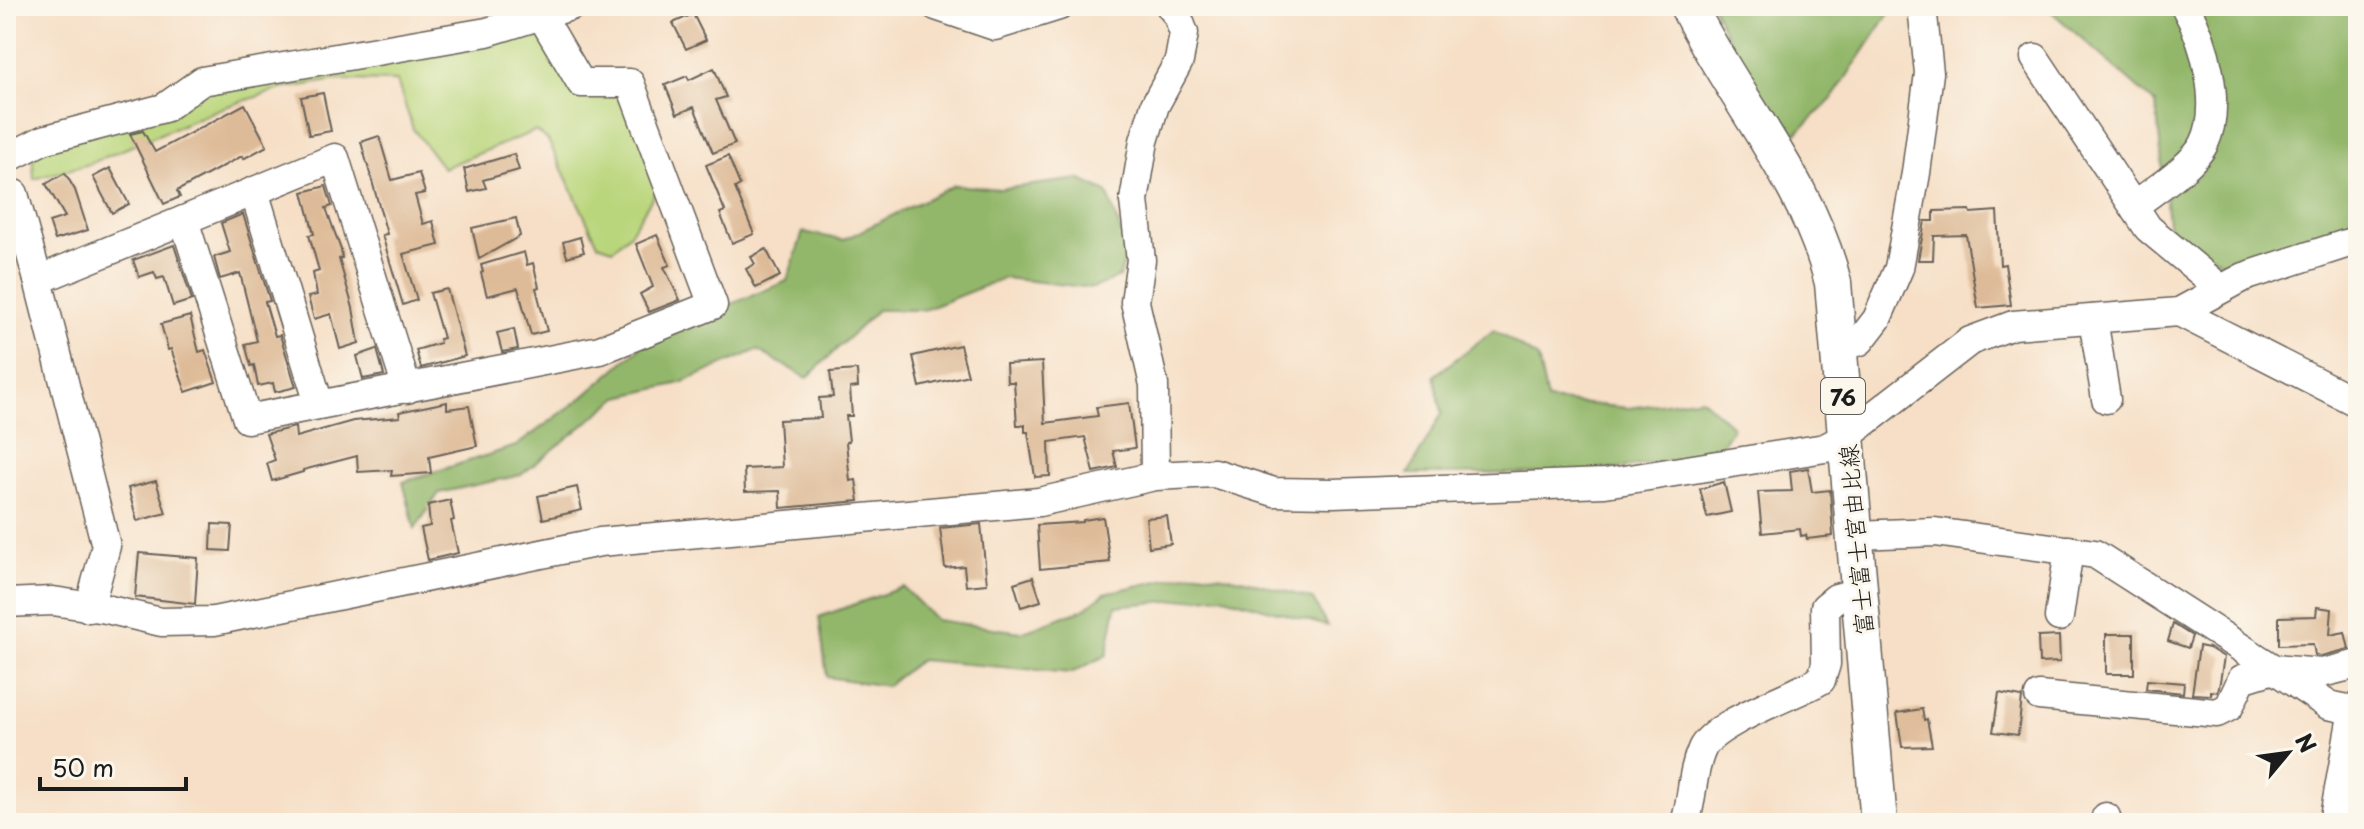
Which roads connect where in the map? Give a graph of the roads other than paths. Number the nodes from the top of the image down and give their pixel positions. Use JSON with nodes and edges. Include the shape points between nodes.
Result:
{"nodes":[{"id":1,"x":571,"y":6,"type":"edge"},
{"id":2,"x":936,"y":6,"type":"edge"},
{"id":3,"x":1059,"y":6,"type":"edge"},
{"id":4,"x":1170,"y":6,"type":"edge"},
{"id":5,"x":1688,"y":6,"type":"edge"},
{"id":6,"x":1922,"y":6,"type":"edge"},
{"id":7,"x":2185,"y":6,"type":"edge"},
{"id":8,"x":541,"y":15,"type":"junction"},
{"id":9,"x":2035,"y":58,"type":"dead end"},
{"id":10,"x":6,"y":159,"type":"edge"},
{"id":11,"x":254,"y":191,"type":"junction"},
{"id":12,"x":14,"y":194,"type":"dead end"},
{"id":13,"x":2134,"y":206,"type":"junction"},
{"id":14,"x":184,"y":220,"type":"junction"},
{"id":15,"x":2358,"y":240,"type":"edge"},
{"id":16,"x":38,"y":280,"type":"junction"},
{"id":17,"x":2220,"y":288,"type":"junction"},
{"id":18,"x":2179,"y":312,"type":"junction"},
{"id":19,"x":2093,"y":319,"type":"junction"},
{"id":20,"x":1839,"y":347,"type":"junction"},
{"id":21,"x":407,"y":389,"type":"junction"},
{"id":22,"x":2106,"y":399,"type":"dead end"},
{"id":23,"x":2358,"y":403,"type":"edge"},
{"id":24,"x":319,"y":404,"type":"junction"},
{"id":25,"x":1846,"y":437,"type":"junction"},
{"id":26,"x":1155,"y":476,"type":"junction"},
{"id":27,"x":1856,"y":535,"type":"junction"},
{"id":28,"x":2069,"y":550,"type":"junction"},
{"id":29,"x":1859,"y":592,"type":"junction"},
{"id":30,"x":6,"y":603,"type":"edge"},
{"id":31,"x":89,"y":608,"type":"junction"},
{"id":32,"x":2059,"y":617,"type":"dead end"},
{"id":33,"x":2358,"y":664,"type":"edge"},
{"id":34,"x":2274,"y":669,"type":"junction"},
{"id":35,"x":2039,"y":696,"type":"dead end"},
{"id":36,"x":2356,"y":710,"type":"edge"},
{"id":37,"x":1685,"y":823,"type":"edge"},
{"id":38,"x":1879,"y":823,"type":"edge"},
{"id":39,"x":2333,"y":823,"type":"edge"}],
"edges":[{"from":1,"to":8,"type":"street"},
{"from":2,"to":3,"type":"street","via":[[995,26]]},
{"from":4,"to":26,"type":"street","via":[[1184,33],[1179,61],[1155,105],[1134,201],[1141,260],[1135,302],[1154,385]]},
{"from":5,"to":20,"type":"main road","name":"富士富士宮由比線","number":"76","via":[[1825,248]]},
{"from":6,"to":20,"type":"street","via":[[1929,73],[1899,268],[1877,319],[1860,341]]},
{"from":7,"to":13,"type":"street","via":[[2199,31],[2207,66],[2212,108],[2204,145]]},
{"from":8,"to":10,"type":"street","via":[[487,32],[202,81],[164,108],[43,140]]},
{"from":8,"to":21,"type":"street","via":[[581,83],[630,83],[713,305],[600,350]]},
{"from":9,"to":13,"type":"street"},
{"from":11,"to":14,"type":"street"},
{"from":11,"to":21,"type":"street","via":[[335,158]]},
{"from":11,"to":24,"type":"street"},
{"from":12,"to":16,"type":"street"},
{"from":13,"to":17,"type":"street","via":[[2148,228]]},
{"from":14,"to":16,"type":"street"},
{"from":14,"to":24,"type":"street","via":[[247,419]]},
{"from":15,"to":17,"type":"street"},
{"from":16,"to":31,"type":"street","via":[[106,546]]},
{"from":17,"to":18,"type":"street"},
{"from":18,"to":19,"type":"street"},
{"from":18,"to":23,"type":"street"},
{"from":19,"to":22,"type":"street"},
{"from":19,"to":25,"type":"street","via":[[2013,325],[1970,341]]},
{"from":20,"to":25,"type":"main road","name":"富士富士宮由比線","number":"76"},
{"from":21,"to":24,"type":"street"},
{"from":25,"to":26,"type":"street","via":[[1825,448],[1605,483],[1333,493],[1274,492],[1214,473]]},
{"from":25,"to":27,"type":"main road","name":"富士富士宮由比線","number":"76"},
{"from":26,"to":31,"type":"street","via":[[1039,502],[600,542],[214,621],[161,622]]},
{"from":27,"to":28,"type":"street","via":[[1935,532]]},
{"from":27,"to":29,"type":"main road","name":"富士富士宮由比線","number":"76"},
{"from":28,"to":32,"type":"street"},
{"from":28,"to":34,"type":"street","via":[[2095,554]]},
{"from":29,"to":37,"type":"street","via":[[1825,607],[1826,664],[1821,680],[1720,729],[1703,745]]},
{"from":29,"to":38,"type":"main road","name":"富士富士宮由比線","number":"76"},
{"from":30,"to":31,"type":"street","via":[[53,601]]},
{"from":33,"to":34,"type":"street","via":[[2322,673]]},
{"from":34,"to":35,"type":"street","via":[[2242,679],[2229,707],[2217,713]]},
{"from":34,"to":36,"type":"street","via":[[2328,705]]},
{"from":36,"to":39,"type":"street"}]}
